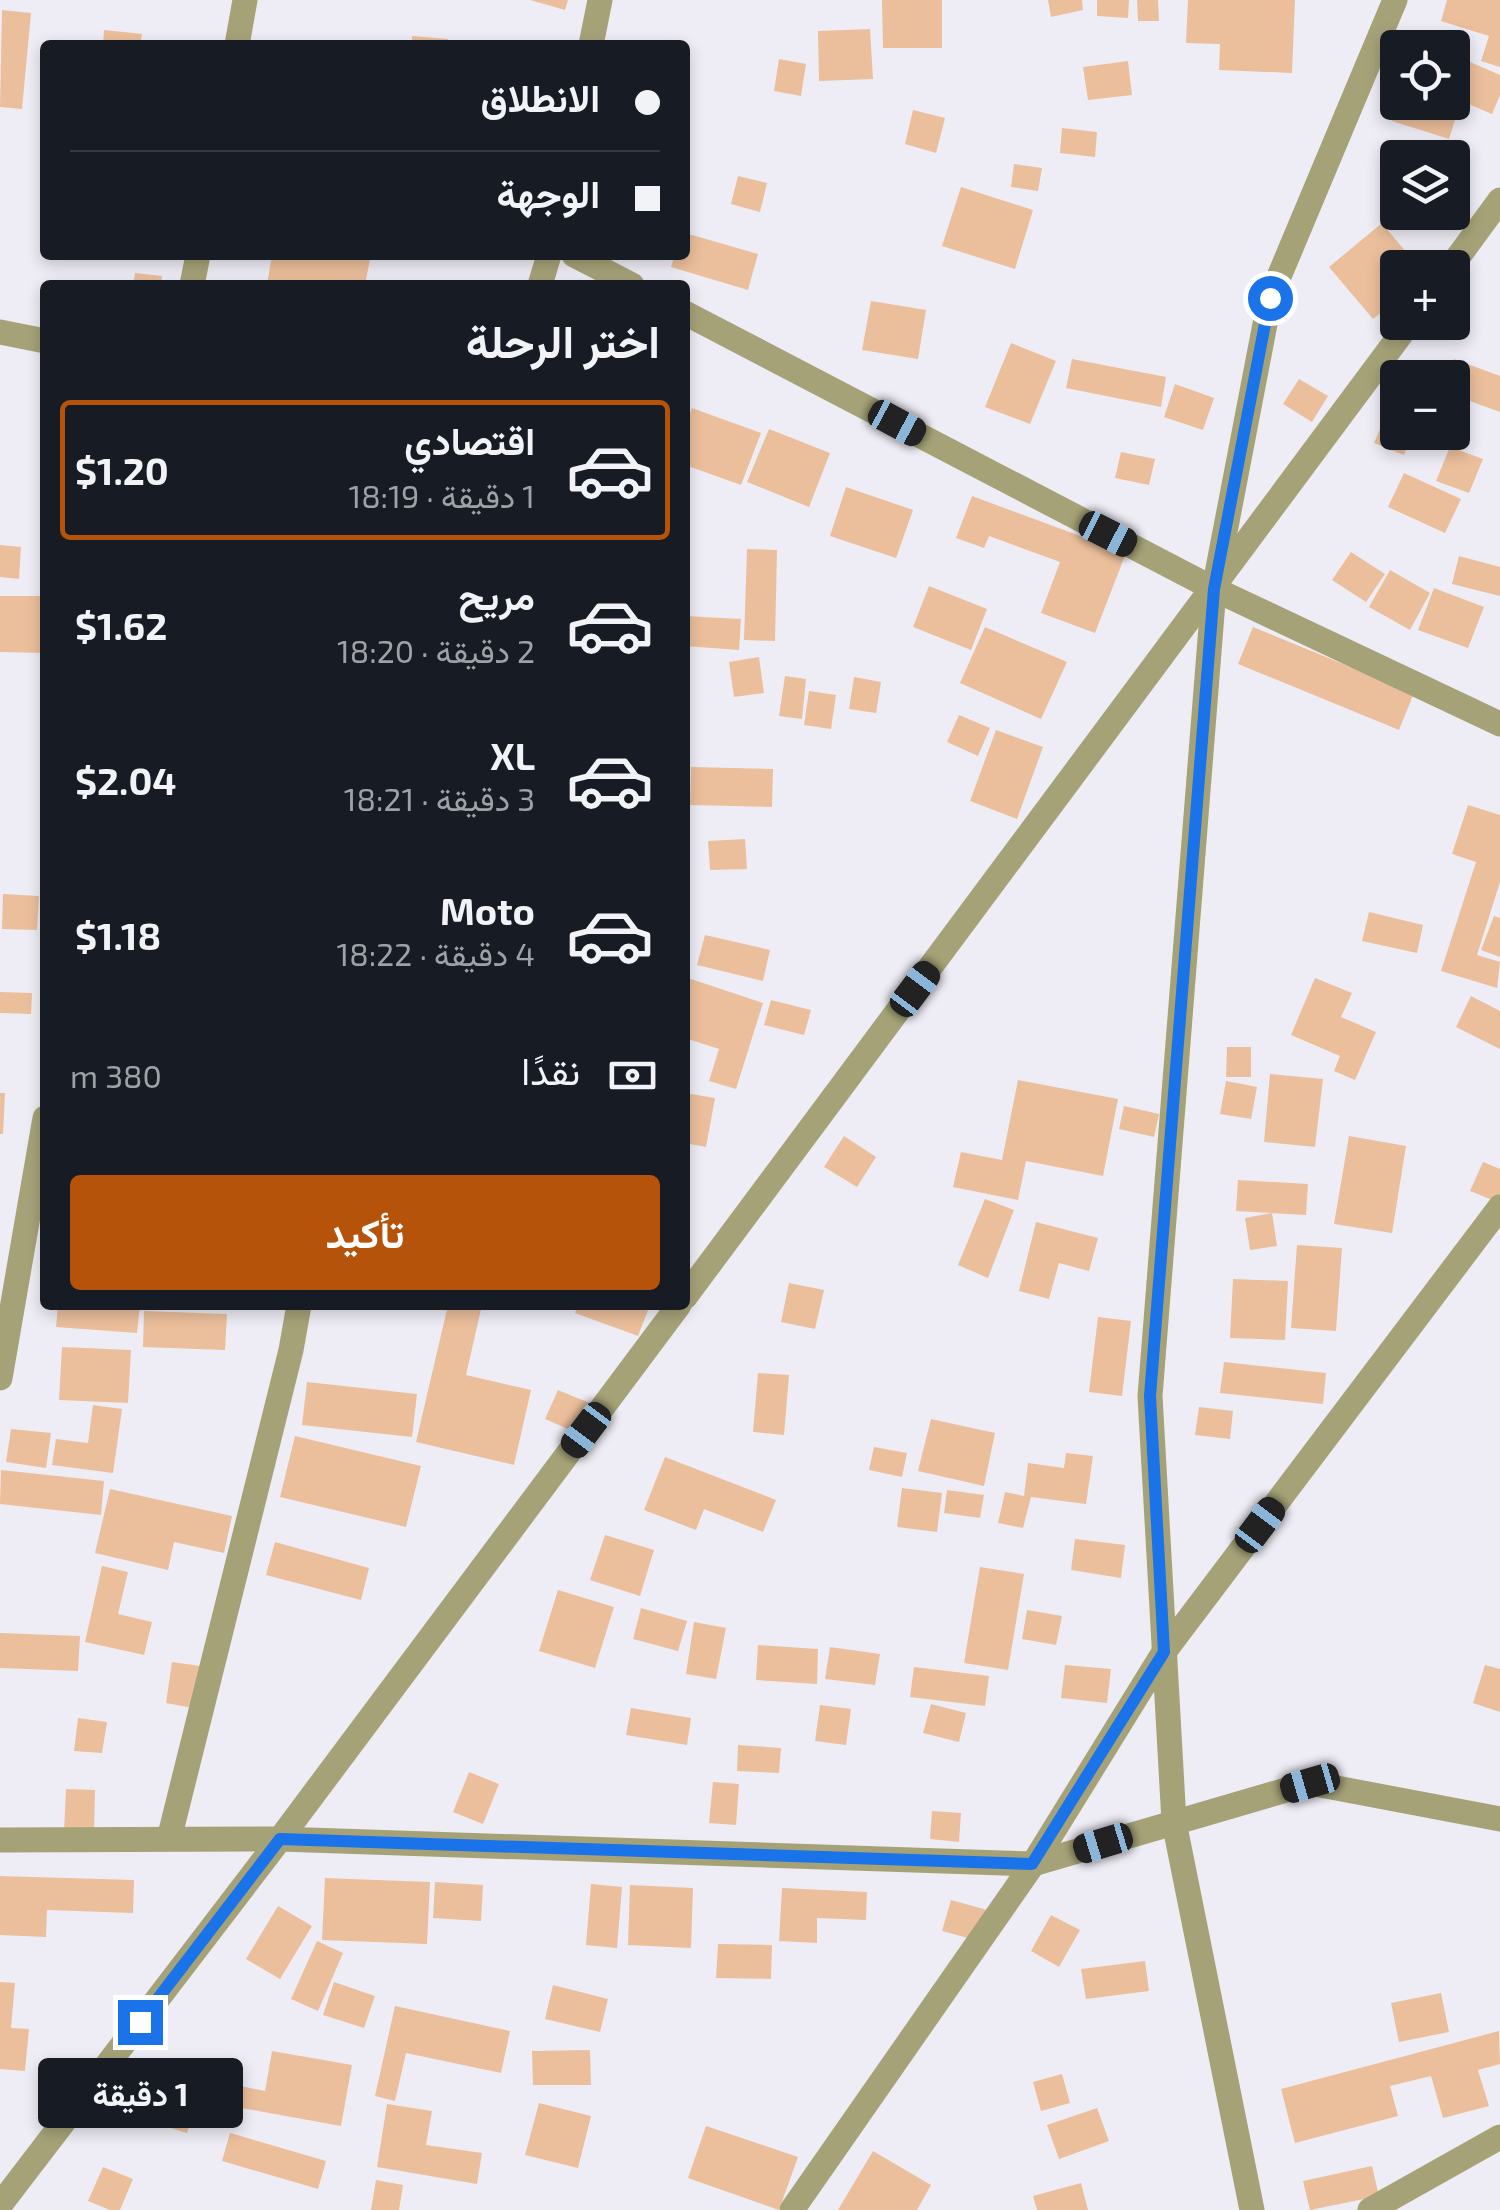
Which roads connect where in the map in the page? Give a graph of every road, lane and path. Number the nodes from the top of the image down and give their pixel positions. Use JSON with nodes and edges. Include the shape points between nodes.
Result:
{"nodes":[{"id":1,"x":244,"y":0,"type":"edge"},
{"id":2,"x":600,"y":0,"type":"edge"},
{"id":3,"x":1395,"y":0,"type":"edge"},
{"id":4,"x":238,"y":40,"type":"edge"},
{"id":5,"x":592,"y":40,"type":"edge"},
{"id":6,"x":1500,"y":200,"type":"edge"},
{"id":7,"x":1463,"y":250,"type":"edge"},
{"id":8,"x":584,"y":260,"type":"edge"},
{"id":9,"x":622,"y":280,"type":"edge"},
{"id":10,"x":690,"y":316,"type":"edge"},
{"id":11,"x":0,"y":332,"type":"edge"},
{"id":12,"x":40,"y":340,"type":"edge"},
{"id":13,"x":1397,"y":340,"type":"edge"},
{"id":14,"x":1214,"y":589,"type":"junction"},
{"id":15,"x":1500,"y":724,"type":"edge"},
{"id":16,"x":40,"y":1147,"type":"edge"},
{"id":17,"x":1500,"y":1206,"type":"edge"},
{"id":18,"x":690,"y":1290,"type":"edge"},
{"id":19,"x":297,"y":1310,"type":"edge"},
{"id":20,"x":675,"y":1310,"type":"edge"},
{"id":21,"x":0,"y":1378,"type":"edge"},
{"id":22,"x":1164,"y":1652,"type":"junction"},
{"id":23,"x":1500,"y":1819,"type":"edge"},
{"id":24,"x":1174,"y":1822,"type":"junction"},
{"id":25,"x":280,"y":1839,"type":"junction"},
{"id":26,"x":0,"y":1840,"type":"edge"},
{"id":27,"x":169,"y":1840,"type":"junction"},
{"id":28,"x":1032,"y":1864,"type":"junction"},
{"id":29,"x":1500,"y":2138,"type":"edge"},
{"id":30,"x":0,"y":2205,"type":"edge"},
{"id":31,"x":792,"y":2210,"type":"edge"},
{"id":32,"x":1252,"y":2210,"type":"edge"},
{"id":33,"x":1370,"y":2210,"type":"edge"}],
"edges":[{"from":1,"to":4,"type":"street"},
{"from":2,"to":5,"type":"street"},
{"from":3,"to":14,"type":"street","via":[[1270,298]]},
{"from":6,"to":7,"type":"street"},
{"from":8,"to":9,"type":"street"},
{"from":10,"to":14,"type":"street"},
{"from":11,"to":12,"type":"street"},
{"from":13,"to":14,"type":"street"},
{"from":14,"to":15,"type":"street"},
{"from":14,"to":18,"type":"street"},
{"from":14,"to":22,"type":"street","via":[[1150,1396]]},
{"from":16,"to":21,"type":"street"},
{"from":17,"to":22,"type":"street"},
{"from":19,"to":27,"type":"street"},
{"from":20,"to":25,"type":"street"},
{"from":22,"to":24,"type":"street"},
{"from":22,"to":28,"type":"street"},
{"from":23,"to":24,"type":"street","via":[[1310,1783]]},
{"from":24,"to":28,"type":"street"},
{"from":24,"to":32,"type":"street"},
{"from":25,"to":27,"type":"street"},
{"from":25,"to":28,"type":"street"},
{"from":25,"to":30,"type":"street"},
{"from":26,"to":27,"type":"street"},
{"from":28,"to":31,"type":"street"},
{"from":29,"to":33,"type":"street"}]}
